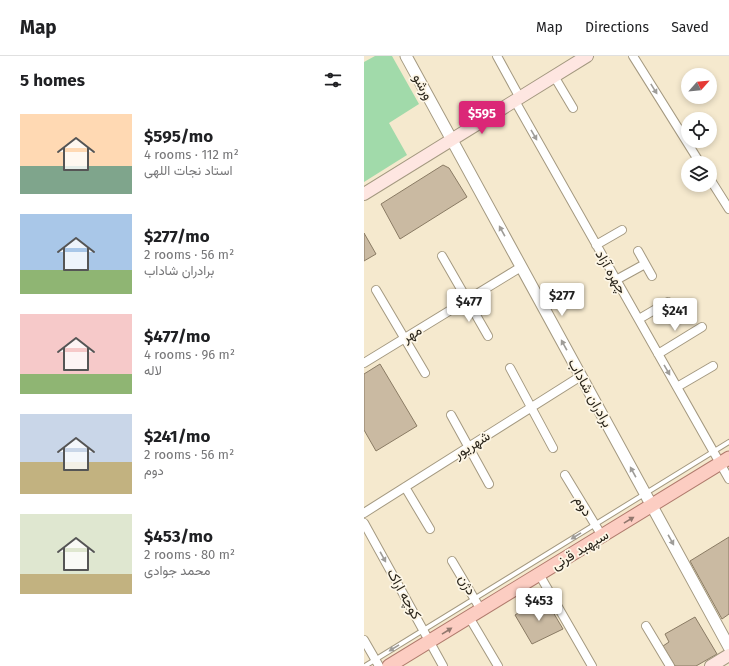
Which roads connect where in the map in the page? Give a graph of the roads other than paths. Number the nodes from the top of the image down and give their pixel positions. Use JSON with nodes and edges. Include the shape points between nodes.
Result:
{"nodes":[{"id":1,"x":406,"y":56,"type":"edge"},
{"id":2,"x":497,"y":56,"type":"edge"},
{"id":3,"x":587,"y":56,"type":"edge"},
{"id":4,"x":634,"y":56,"type":"edge"},
{"id":5,"x":554,"y":76,"type":"junction"},
{"id":6,"x":517,"y":99,"type":"junction"},
{"id":7,"x":573,"y":108,"type":"dead end"},
{"id":8,"x":452,"y":140,"type":"junction"},
{"id":9,"x":696,"y":156,"type":"edge"},
{"id":10,"x":717,"y":190,"type":"edge"},
{"id":11,"x":364,"y":194,"type":"edge"},
{"id":12,"x":729,"y":209,"type":"edge"},
{"id":13,"x":622,"y":230,"type":"dead end"},
{"id":14,"x":596,"y":245,"type":"junction"},
{"id":15,"x":638,"y":251,"type":"dead end"},
{"id":16,"x":442,"y":256,"type":"dead end"},
{"id":17,"x":645,"y":264,"type":"junction"},
{"id":18,"x":521,"y":267,"type":"junction"},
{"id":19,"x":652,"y":276,"type":"dead end"},
{"id":20,"x":616,"y":280,"type":"junction"},
{"id":21,"x":376,"y":290,"type":"dead end"},
{"id":22,"x":467,"y":300,"type":"junction"},
{"id":23,"x":668,"y":302,"type":"dead end"},
{"id":24,"x":638,"y":319,"type":"junction"},
{"id":25,"x":702,"y":327,"type":"dead end"},
{"id":26,"x":488,"y":336,"type":"dead end"},
{"id":27,"x":405,"y":338,"type":"junction"},
{"id":28,"x":658,"y":354,"type":"junction"},
{"id":29,"x":364,"y":363,"type":"edge"},
{"id":30,"x":713,"y":366,"type":"dead end"},
{"id":31,"x":510,"y":368,"type":"dead end"},
{"id":32,"x":425,"y":373,"type":"dead end"},
{"id":33,"x":581,"y":376,"type":"junction"},
{"id":34,"x":677,"y":387,"type":"junction"},
{"id":35,"x":531,"y":408,"type":"junction"},
{"id":36,"x":451,"y":415,"type":"dead end"},
{"id":37,"x":729,"y":442,"type":"edge"},
{"id":38,"x":469,"y":447,"type":"junction"},
{"id":39,"x":553,"y":448,"type":"dead end"},
{"id":40,"x":714,"y":452,"type":"junction"},
{"id":41,"x":725,"y":461,"type":"edge"},
{"id":42,"x":565,"y":475,"type":"dead end"},
{"id":43,"x":729,"y":479,"type":"edge"},
{"id":44,"x":490,"y":484,"type":"dead end"},
{"id":45,"x":405,"y":487,"type":"junction"},
{"id":46,"x":645,"y":493,"type":"junction"},
{"id":47,"x":652,"y":506,"type":"junction"},
{"id":48,"x":364,"y":513,"type":"edge"},
{"id":49,"x":364,"y":523,"type":"edge"},
{"id":50,"x":595,"y":524,"type":"junction"},
{"id":51,"x":430,"y":529,"type":"dead end"},
{"id":52,"x":602,"y":536,"type":"junction"},
{"id":53,"x":452,"y":561,"type":"dead end"},
{"id":54,"x":540,"y":574,"type":"junction"},
{"id":55,"x":474,"y":598,"type":"junction"},
{"id":56,"x":481,"y":610,"type":"junction"},
{"id":57,"x":469,"y":617,"type":"junction"},
{"id":58,"x":646,"y":626,"type":"dead end"},
{"id":59,"x":424,"y":629,"type":"junction"},
{"id":60,"x":364,"y":640,"type":"edge"},
{"id":61,"x":430,"y":641,"type":"junction"},
{"id":62,"x":729,"y":647,"type":"edge"},
{"id":63,"x":729,"y":655,"type":"edge"},
{"id":64,"x":377,"y":663,"type":"edge"},
{"id":65,"x":365,"y":666,"type":"edge"},
{"id":66,"x":389,"y":666,"type":"edge"},
{"id":67,"x":443,"y":666,"type":"edge"},
{"id":68,"x":498,"y":666,"type":"edge"},
{"id":69,"x":592,"y":666,"type":"edge"},
{"id":70,"x":670,"y":666,"type":"edge"},
{"id":71,"x":711,"y":666,"type":"edge"}],
"edges":[{"from":1,"to":8,"type":"street","name":"ورشو"},
{"from":2,"to":6,"type":"street","name":"چهره آزاد"},
{"from":3,"to":5,"type":"main road"},
{"from":4,"to":9,"type":"street","one_way":true},
{"from":5,"to":6,"type":"main road"},
{"from":5,"to":7,"type":"street"},
{"from":6,"to":8,"type":"main road"},
{"from":6,"to":14,"type":"street","name":"چهره آزاد","one_way":true},
{"from":8,"to":11,"type":"main road"},
{"from":18,"to":8,"type":"street","name":"برادران شاداب","one_way":true},
{"from":10,"to":12,"type":"street"},
{"from":13,"to":14,"type":"street"},
{"from":14,"to":20,"type":"street","name":"چهره آزاد"},
{"from":15,"to":17,"type":"street"},
{"from":16,"to":22,"type":"street"},
{"from":17,"to":19,"type":"street"},
{"from":17,"to":20,"type":"street"},
{"from":18,"to":22,"type":"street","name":"مهر"},
{"from":33,"to":18,"type":"street","name":"برادران شاداب","one_way":true},
{"from":20,"to":24,"type":"street","name":"چهره آزاد"},
{"from":21,"to":27,"type":"street"},
{"from":22,"to":26,"type":"street"},
{"from":22,"to":27,"type":"street","name":"مهر"},
{"from":23,"to":24,"type":"street"},
{"from":24,"to":28,"type":"street","name":"چهره آزاد"},
{"from":25,"to":28,"type":"street"},
{"from":27,"to":29,"type":"street","name":"مهر"},
{"from":27,"to":32,"type":"street"},
{"from":28,"to":34,"type":"street","name":"چهره آزاد","one_way":true},
{"from":30,"to":34,"type":"street"},
{"from":31,"to":35,"type":"street"},
{"from":33,"to":35,"type":"street","name":"شهریور"},
{"from":46,"to":33,"type":"street","name":"برادران شاداب","one_way":true},
{"from":34,"to":40,"type":"street","name":"چهره آزاد"},
{"from":35,"to":38,"type":"street","name":"شهریور"},
{"from":35,"to":39,"type":"street"},
{"from":36,"to":38,"type":"street"},
{"from":37,"to":40,"type":"lane"},
{"from":38,"to":44,"type":"street"},
{"from":38,"to":45,"type":"street","name":"شهریور"},
{"from":40,"to":41,"type":"street","name":"چهره آزاد"},
{"from":40,"to":46,"type":"lane"},
{"from":41,"to":43,"type":"street","name":"چهره آزاد"},
{"from":41,"to":47,"type":"main road","name":"سپهبد قرنی"},
{"from":42,"to":50,"type":"street","name":"دوم"},
{"from":45,"to":48,"type":"street","name":"شهریور"},
{"from":45,"to":51,"type":"street"},
{"from":46,"to":47,"type":"street","name":"برادران شاداب"},
{"from":46,"to":50,"type":"lane"},
{"from":52,"to":47,"type":"main road","name":"سپهبد قرنی","one_way":true},
{"from":47,"to":62,"type":"street","name":"برادران شاداب","one_way":true},
{"from":49,"to":59,"type":"street","name":"کوچه اراک","one_way":true},
{"from":50,"to":52,"type":"street","name":"دوم"},
{"from":50,"to":55,"type":"lane","one_way":true},
{"from":52,"to":54,"type":"main road","name":"سپهبد قرنی"},
{"from":53,"to":55,"type":"street","name":"دژن"},
{"from":54,"to":56,"type":"main road","name":"سپهبد قرنی"},
{"from":54,"to":69,"type":"street"},
{"from":55,"to":56,"type":"street","name":"دژن"},
{"from":55,"to":59,"type":"lane"},
{"from":56,"to":57,"type":"main road","name":"سپهبد قرنی"},
{"from":61,"to":57,"type":"main road","name":"سپهبد قرنی","one_way":true},
{"from":57,"to":68,"type":"street"},
{"from":58,"to":70,"type":"street"},
{"from":59,"to":61,"type":"street","name":"کوچه اراک"},
{"from":59,"to":64,"type":"lane","one_way":true},
{"from":60,"to":64,"type":"street"},
{"from":61,"to":66,"type":"main road","name":"سپهبد قرنی"},
{"from":61,"to":67,"type":"street","name":"کوچه اراک"},
{"from":63,"to":71,"type":"main road"},
{"from":64,"to":65,"type":"lane"}]}
